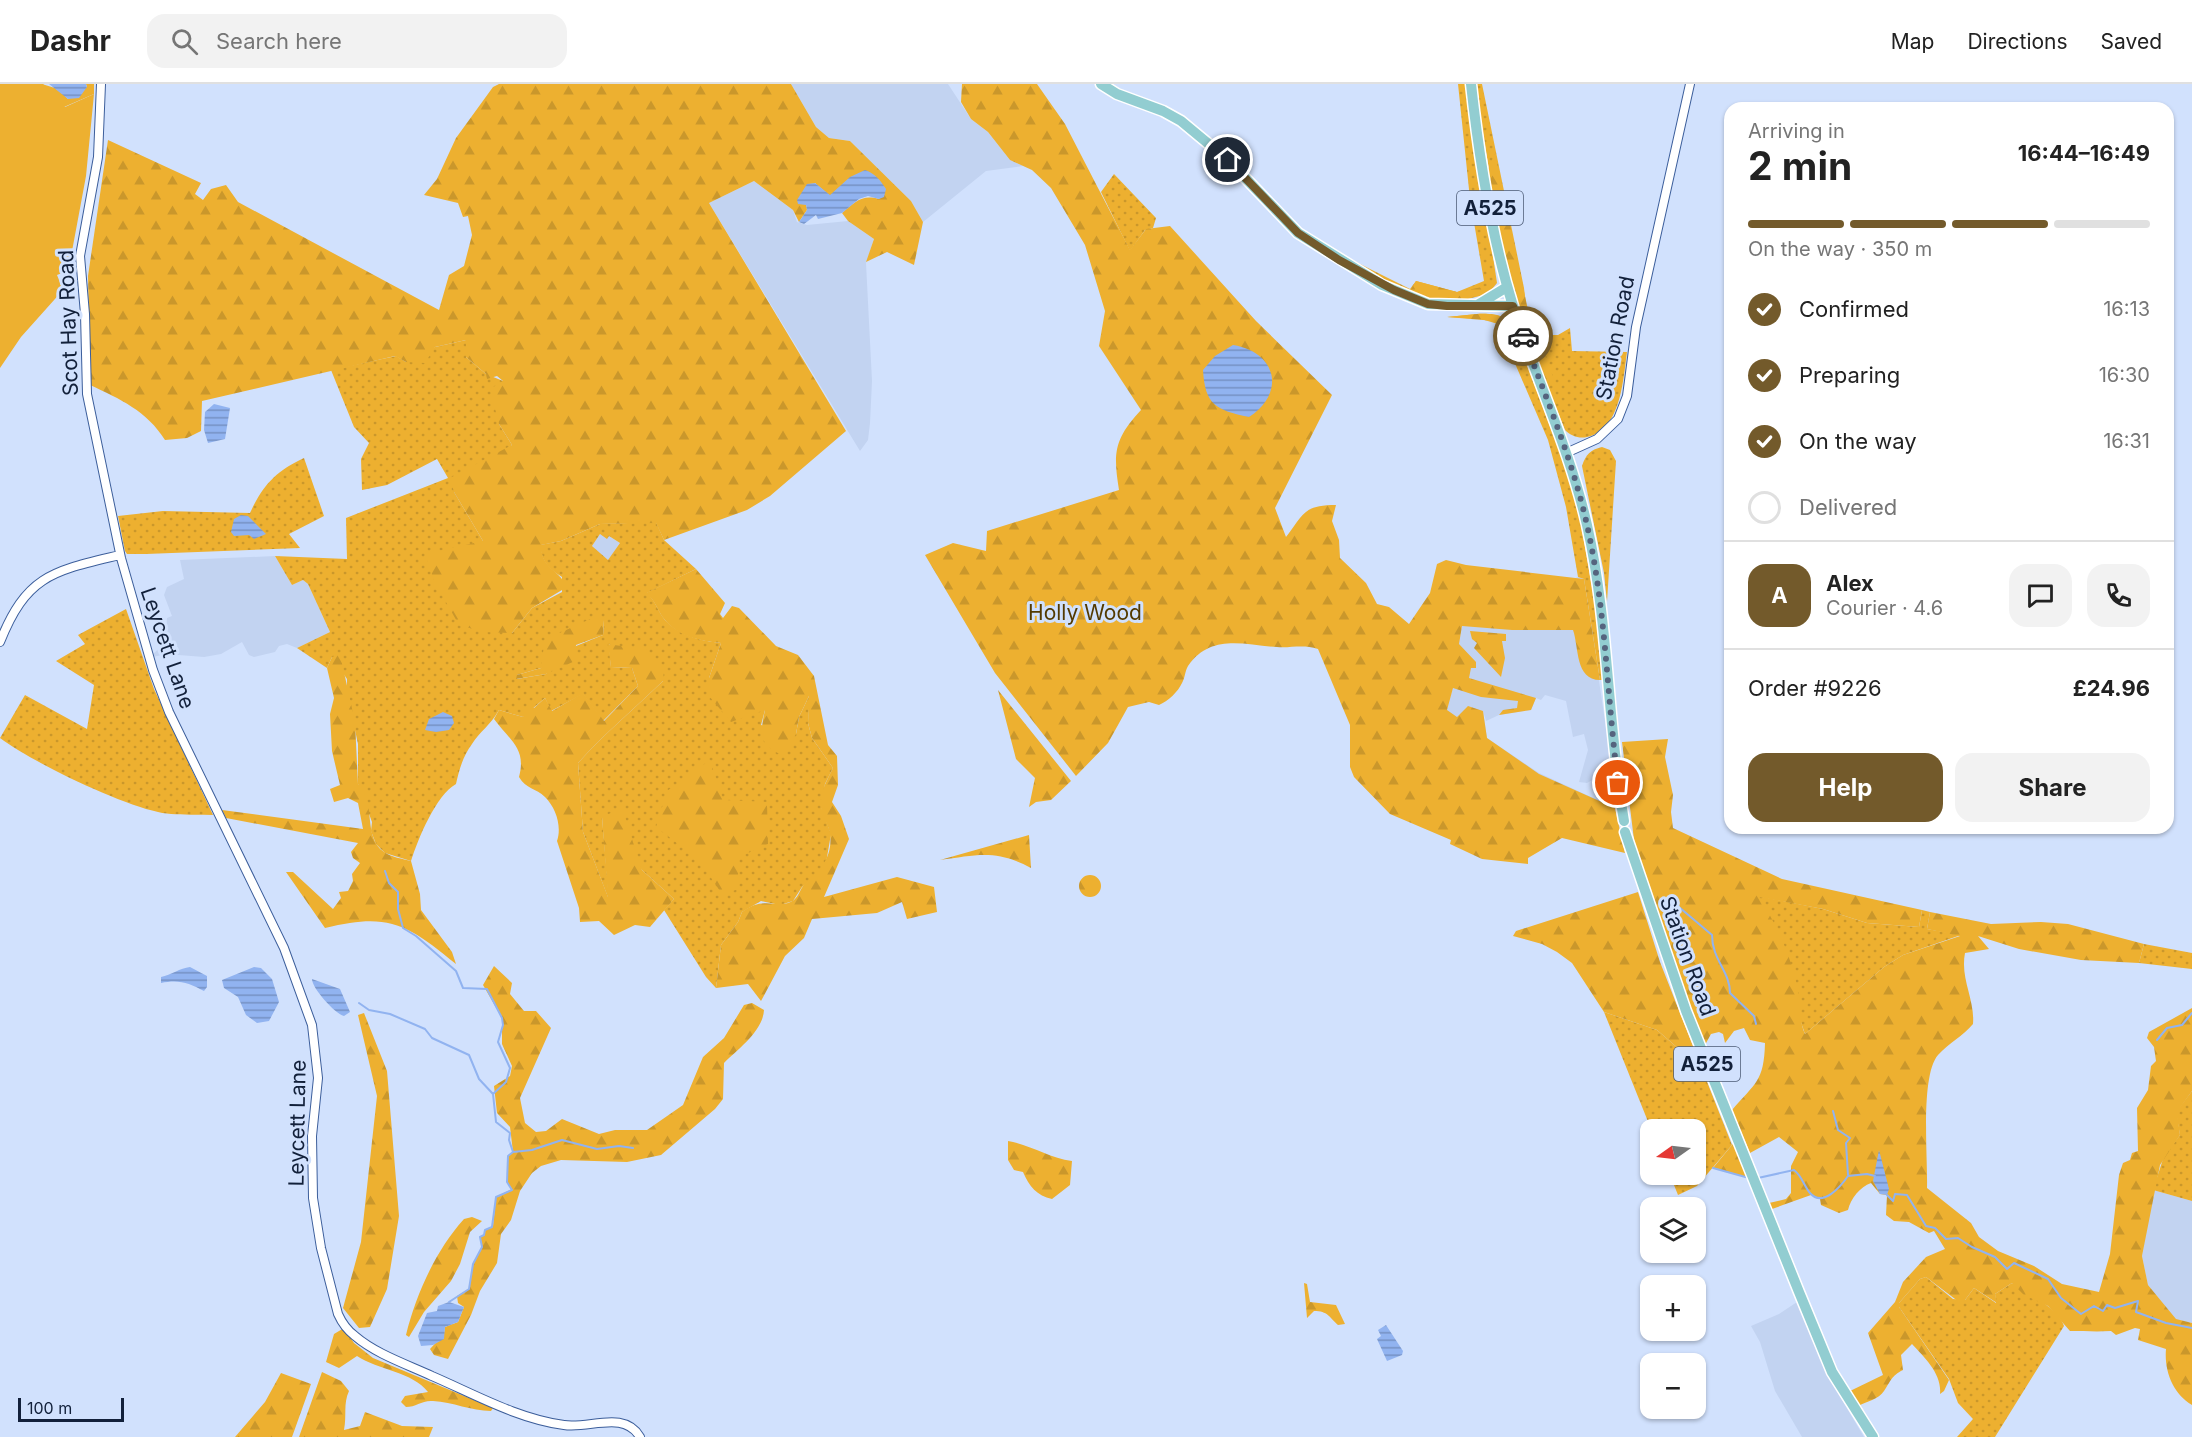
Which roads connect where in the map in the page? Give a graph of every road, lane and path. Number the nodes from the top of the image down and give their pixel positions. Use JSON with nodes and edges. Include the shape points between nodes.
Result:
{"nodes":[{"id":1,"x":100,"y":84,"type":"edge"},
{"id":2,"x":1101,"y":84,"type":"edge"},
{"id":3,"x":1471,"y":84,"type":"edge"},
{"id":4,"x":1690,"y":84,"type":"edge"},
{"id":5,"x":1507,"y":287,"type":"junction"},
{"id":6,"x":1476,"y":305,"type":"junction"},
{"id":7,"x":1513,"y":306,"type":"junction"},
{"id":8,"x":1566,"y":453,"type":"junction"},
{"id":9,"x":120,"y":556,"type":"junction"},
{"id":10,"x":0,"y":642,"type":"edge"},
{"id":11,"x":640,"y":1437,"type":"edge"},
{"id":12,"x":1873,"y":1437,"type":"edge"}],
"edges":[{"from":1,"to":9,"type":"street","name":"Scot Hay Road","via":[[98,158],[80,256],[85,384]]},
{"from":2,"to":6,"type":"main road","via":[[1163,111],[1197,134],[1228,160],[1283,220],[1339,260],[1428,304]]},
{"from":3,"to":5,"type":"main road","number":"A525","via":[[1497,249]]},
{"from":4,"to":8,"type":"street","name":"Station Road","via":[[1636,327],[1627,396],[1618,419],[1597,439]]},
{"from":5,"to":6,"type":"main road"},
{"from":5,"to":7,"type":"main road","number":"A525"},
{"from":6,"to":7,"type":"main road"},
{"from":7,"to":8,"type":"main road","number":"A525"},
{"from":8,"to":12,"type":"main road","name":"Station Road","number":"A525","via":[[1587,526],[1601,606],[1624,827],[1686,1011],[1799,1292],[1832,1372]]},
{"from":9,"to":10,"type":"street","via":[[62,569],[31,589],[12,613]]},
{"from":9,"to":11,"type":"street","name":"Leycett Lane","via":[[139,628],[169,712],[284,948],[312,1025],[318,1078],[312,1136],[313,1198],[325,1268],[342,1323],[356,1337],[386,1355],[525,1416],[574,1427],[618,1422],[636,1430]]}]}
